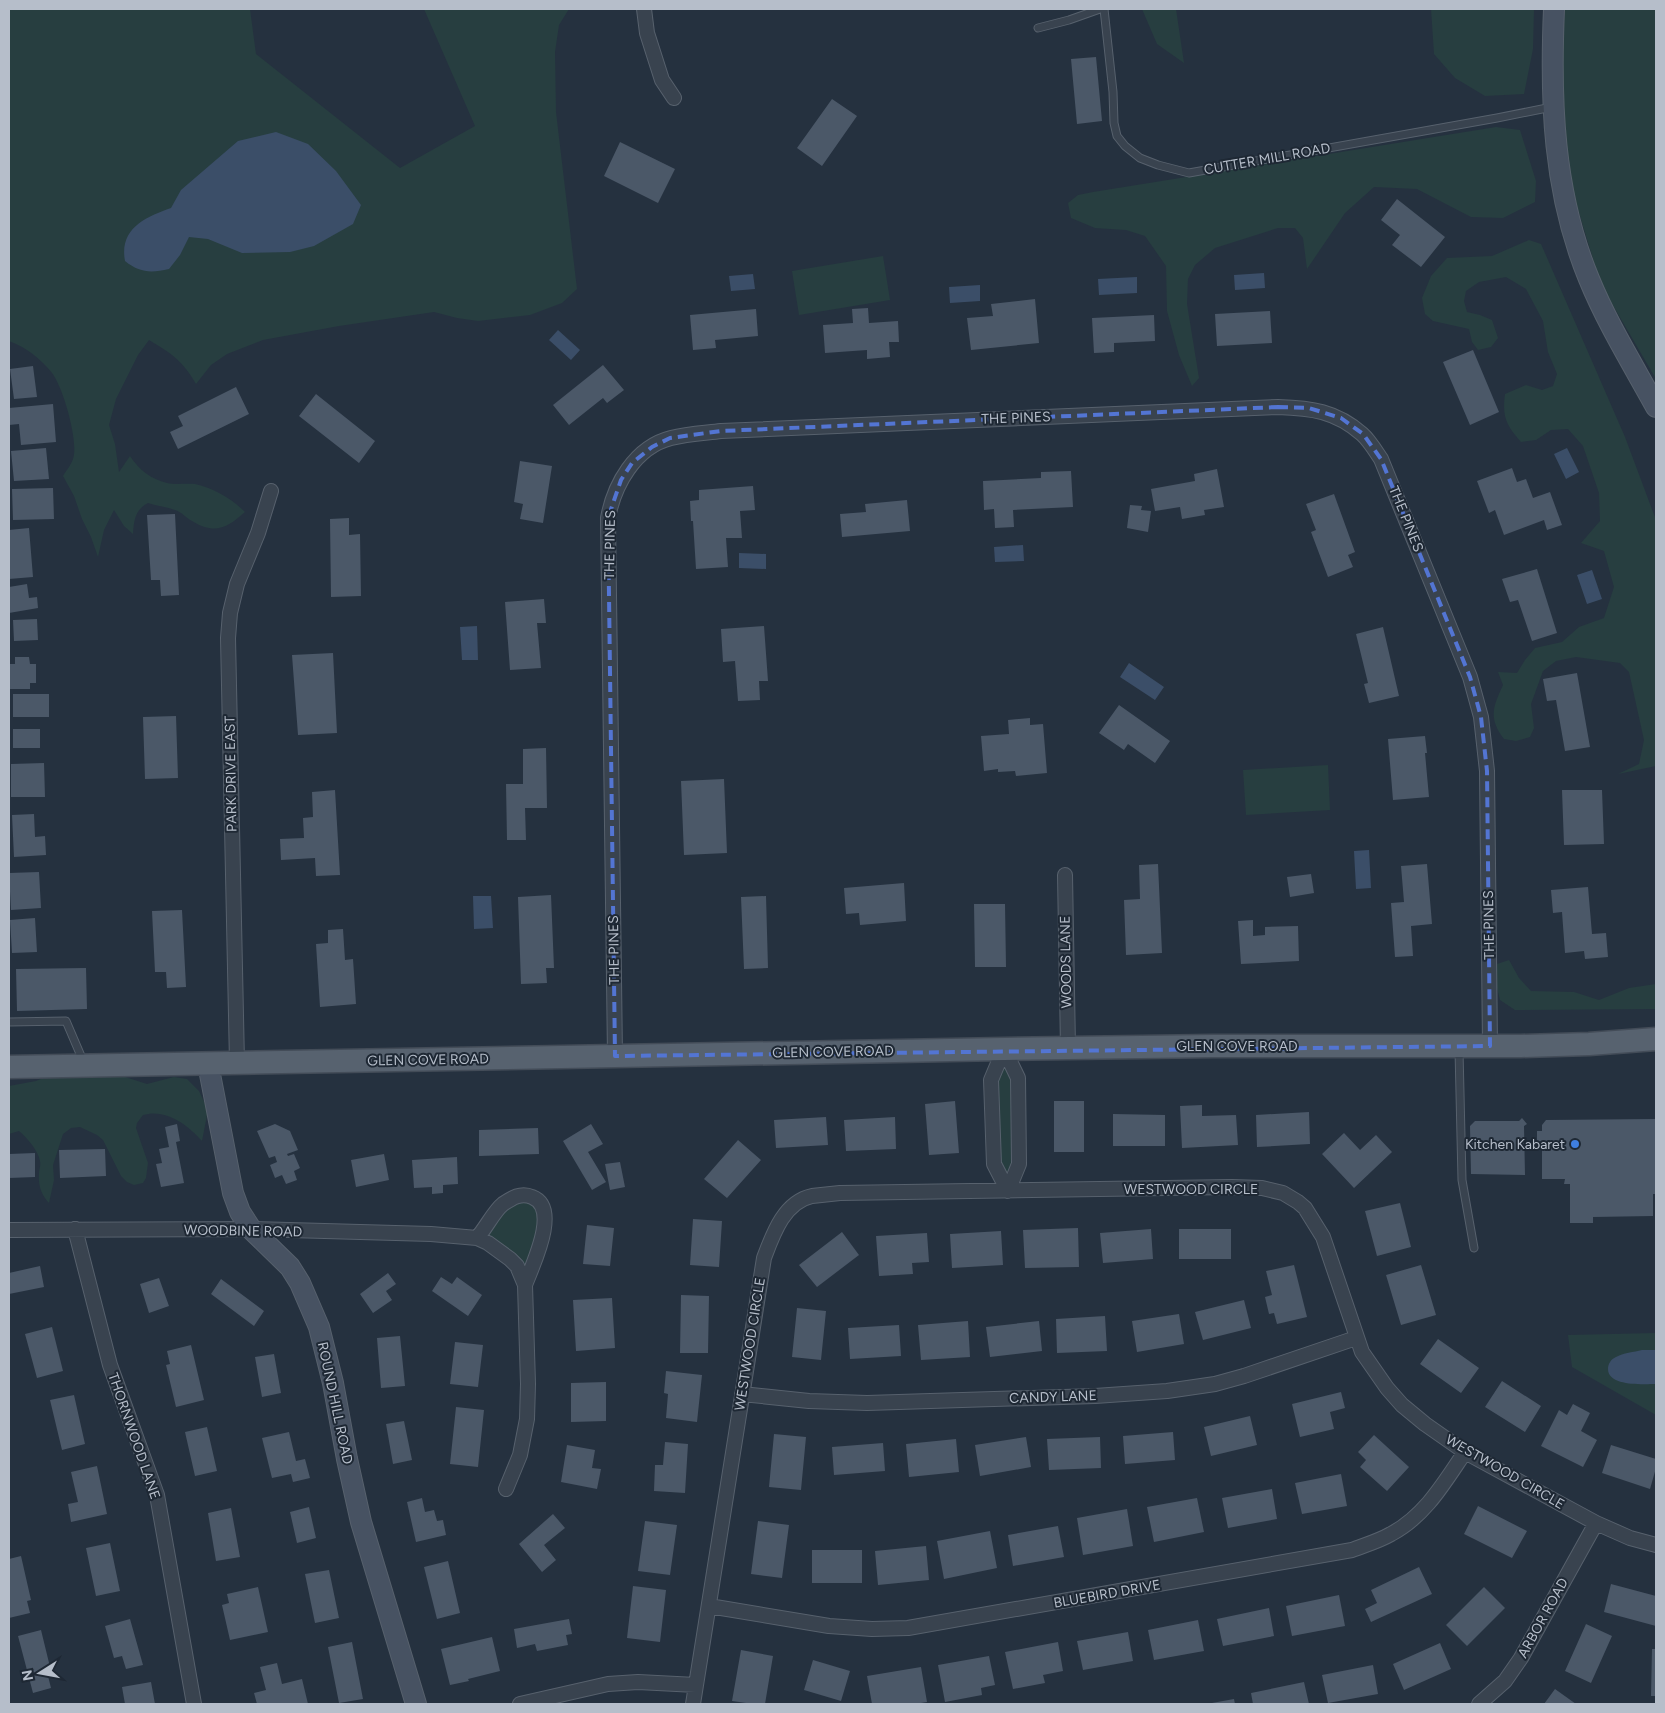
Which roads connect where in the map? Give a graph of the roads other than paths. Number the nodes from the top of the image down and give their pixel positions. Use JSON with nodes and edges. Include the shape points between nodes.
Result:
{"nodes":[{"id":1,"x":644,"y":9,"type":"edge"},
{"id":2,"x":1100,"y":9,"type":"edge"},
{"id":3,"x":1104,"y":9,"type":"edge"},
{"id":4,"x":1554,"y":9,"type":"edge"},
{"id":5,"x":1038,"y":28,"type":"dead end"},
{"id":6,"x":674,"y":98,"type":"dead end"},
{"id":7,"x":1553,"y":107,"type":"junction"},
{"id":8,"x":1656,"y":407,"type":"edge"},
{"id":9,"x":271,"y":491,"type":"dead end"},
{"id":10,"x":1065,"y":875,"type":"dead end"},
{"id":11,"x":9,"y":1022,"type":"edge"},
{"id":12,"x":1656,"y":1039,"type":"edge"},
{"id":13,"x":1459,"y":1046,"type":"junction"},
{"id":14,"x":1490,"y":1046,"type":"junction"},
{"id":15,"x":1068,"y":1048,"type":"junction"},
{"id":16,"x":1004,"y":1049,"type":"junction"},
{"id":17,"x":615,"y":1056,"type":"junction"},
{"id":18,"x":237,"y":1063,"type":"junction"},
{"id":19,"x":208,"y":1064,"type":"junction"},
{"id":20,"x":85,"y":1065,"type":"junction"},
{"id":21,"x":9,"y":1067,"type":"edge"},
{"id":22,"x":1008,"y":1191,"type":"junction"},
{"id":23,"x":74,"y":1229,"type":"junction"},
{"id":24,"x":251,"y":1229,"type":"junction"},
{"id":25,"x":9,"y":1230,"type":"edge"},
{"id":26,"x":477,"y":1238,"type":"junction"},
{"id":27,"x":1474,"y":1248,"type":"dead end"},
{"id":28,"x":525,"y":1285,"type":"junction"},
{"id":29,"x":1356,"y":1338,"type":"junction"},
{"id":30,"x":742,"y":1394,"type":"junction"},
{"id":31,"x":1465,"y":1452,"type":"junction"},
{"id":32,"x":506,"y":1489,"type":"dead end"},
{"id":33,"x":1596,"y":1523,"type":"junction"},
{"id":34,"x":1656,"y":1545,"type":"edge"},
{"id":35,"x":709,"y":1606,"type":"junction"},
{"id":36,"x":696,"y":1685,"type":"junction"},
{"id":37,"x":194,"y":1704,"type":"edge"},
{"id":38,"x":416,"y":1704,"type":"edge"},
{"id":39,"x":520,"y":1704,"type":"edge"},
{"id":40,"x":693,"y":1704,"type":"edge"},
{"id":41,"x":1479,"y":1704,"type":"edge"}],
"edges":[{"from":1,"to":6,"type":"street","via":[[662,80]]},
{"from":2,"to":5,"type":"lane"},
{"from":3,"to":7,"type":"lane","name":"CUTTER MILL ROAD","via":[[1117,136],[1140,158],[1188,173]]},
{"from":4,"to":7,"type":"street"},
{"from":7,"to":8,"type":"street","via":[[1562,192],[1579,255],[1599,303]]},
{"from":9,"to":18,"type":"street","name":"PARK DRIVE EAST","via":[[237,584],[228,638]]},
{"from":10,"to":15,"type":"street","name":"WOODS LANE"},
{"from":11,"to":20,"type":"lane","via":[[66,1021]]},
{"from":12,"to":14,"type":"main road","name":"GLEN COVE ROAD"},
{"from":13,"to":14,"type":"main road","name":"GLEN COVE ROAD"},
{"from":13,"to":15,"type":"main road","name":"GLEN COVE ROAD"},
{"from":13,"to":27,"type":"lane","via":[[1462,1180]]},
{"from":14,"to":17,"type":"street","name":"THE PINES","via":[[1487,771],[1481,717],[1470,677],[1381,458],[1363,434],[1341,418],[1309,408],[1278,407],[721,431],[670,438],[632,463],[611,502],[608,518]]},
{"from":15,"to":16,"type":"main road","name":"GLEN COVE ROAD"},
{"from":16,"to":17,"type":"main road","name":"GLEN COVE ROAD"},
{"from":16,"to":22,"type":"street","via":[[1018,1078],[1019,1164]]},
{"from":16,"to":22,"type":"street","via":[[992,1080],[994,1164]]},
{"from":17,"to":18,"type":"main road","name":"GLEN COVE ROAD"},
{"from":18,"to":19,"type":"main road","name":"GLEN COVE ROAD"},
{"from":19,"to":20,"type":"main road","name":"GLEN COVE ROAD"},
{"from":19,"to":24,"type":"street","name":"ROUND HILL ROAD","via":[[233,1194]]},
{"from":20,"to":21,"type":"main road","name":"GLEN COVE ROAD"},
{"from":22,"to":29,"type":"street","name":"WESTWOOD CIRCLE","via":[[1232,1187],[1262,1188],[1283,1193],[1305,1208],[1323,1237]]},
{"from":22,"to":30,"type":"street","name":"WESTWOOD CIRCLE","via":[[840,1193],[810,1197],[795,1205],[776,1229],[764,1258]]},
{"from":23,"to":24,"type":"street","name":"WOODBINE ROAD"},
{"from":23,"to":25,"type":"street","name":"WOODBINE ROAD"},
{"from":23,"to":37,"type":"street","name":"THORNWOOD LANE","via":[[110,1365],[157,1496]]},
{"from":24,"to":26,"type":"street","name":"WOODBINE ROAD"},
{"from":24,"to":38,"type":"street","name":"ROUND HILL ROAD","via":[[290,1267],[319,1327],[361,1522]]},
{"from":26,"to":28,"type":"street","name":"WOODBINE ROAD","via":[[510,1259],[517,1266]]},
{"from":26,"to":28,"type":"street","name":"WOODBINE ROAD","via":[[502,1206],[517,1196],[526,1194],[536,1198],[542,1206],[545,1220]]},
{"from":28,"to":32,"type":"street","name":"WOODBINE ROAD","via":[[527,1419],[520,1455]]},
{"from":29,"to":30,"type":"street","name":"CANDY LANE","via":[[1244,1376],[1167,1391],[867,1403]]},
{"from":29,"to":31,"type":"street","name":"WESTWOOD CIRCLE","via":[[1362,1352],[1402,1406]]},
{"from":30,"to":35,"type":"street","name":"WESTWOOD CIRCLE"},
{"from":31,"to":33,"type":"street","name":"WESTWOOD CIRCLE"},
{"from":31,"to":35,"type":"street","name":"BLUEBIRD DRIVE","via":[[1431,1502],[1413,1519],[1391,1534],[1352,1550],[908,1628],[829,1626]]},
{"from":33,"to":34,"type":"street","name":"WESTWOOD CIRCLE"},
{"from":33,"to":41,"type":"street","name":"ARBOR ROAD","via":[[1521,1658],[1505,1681]]},
{"from":35,"to":36,"type":"street","name":"WESTWOOD CIRCLE"},
{"from":36,"to":39,"type":"street","via":[[608,1684]]},
{"from":36,"to":40,"type":"street","name":"WESTWOOD CIRCLE"}]}
